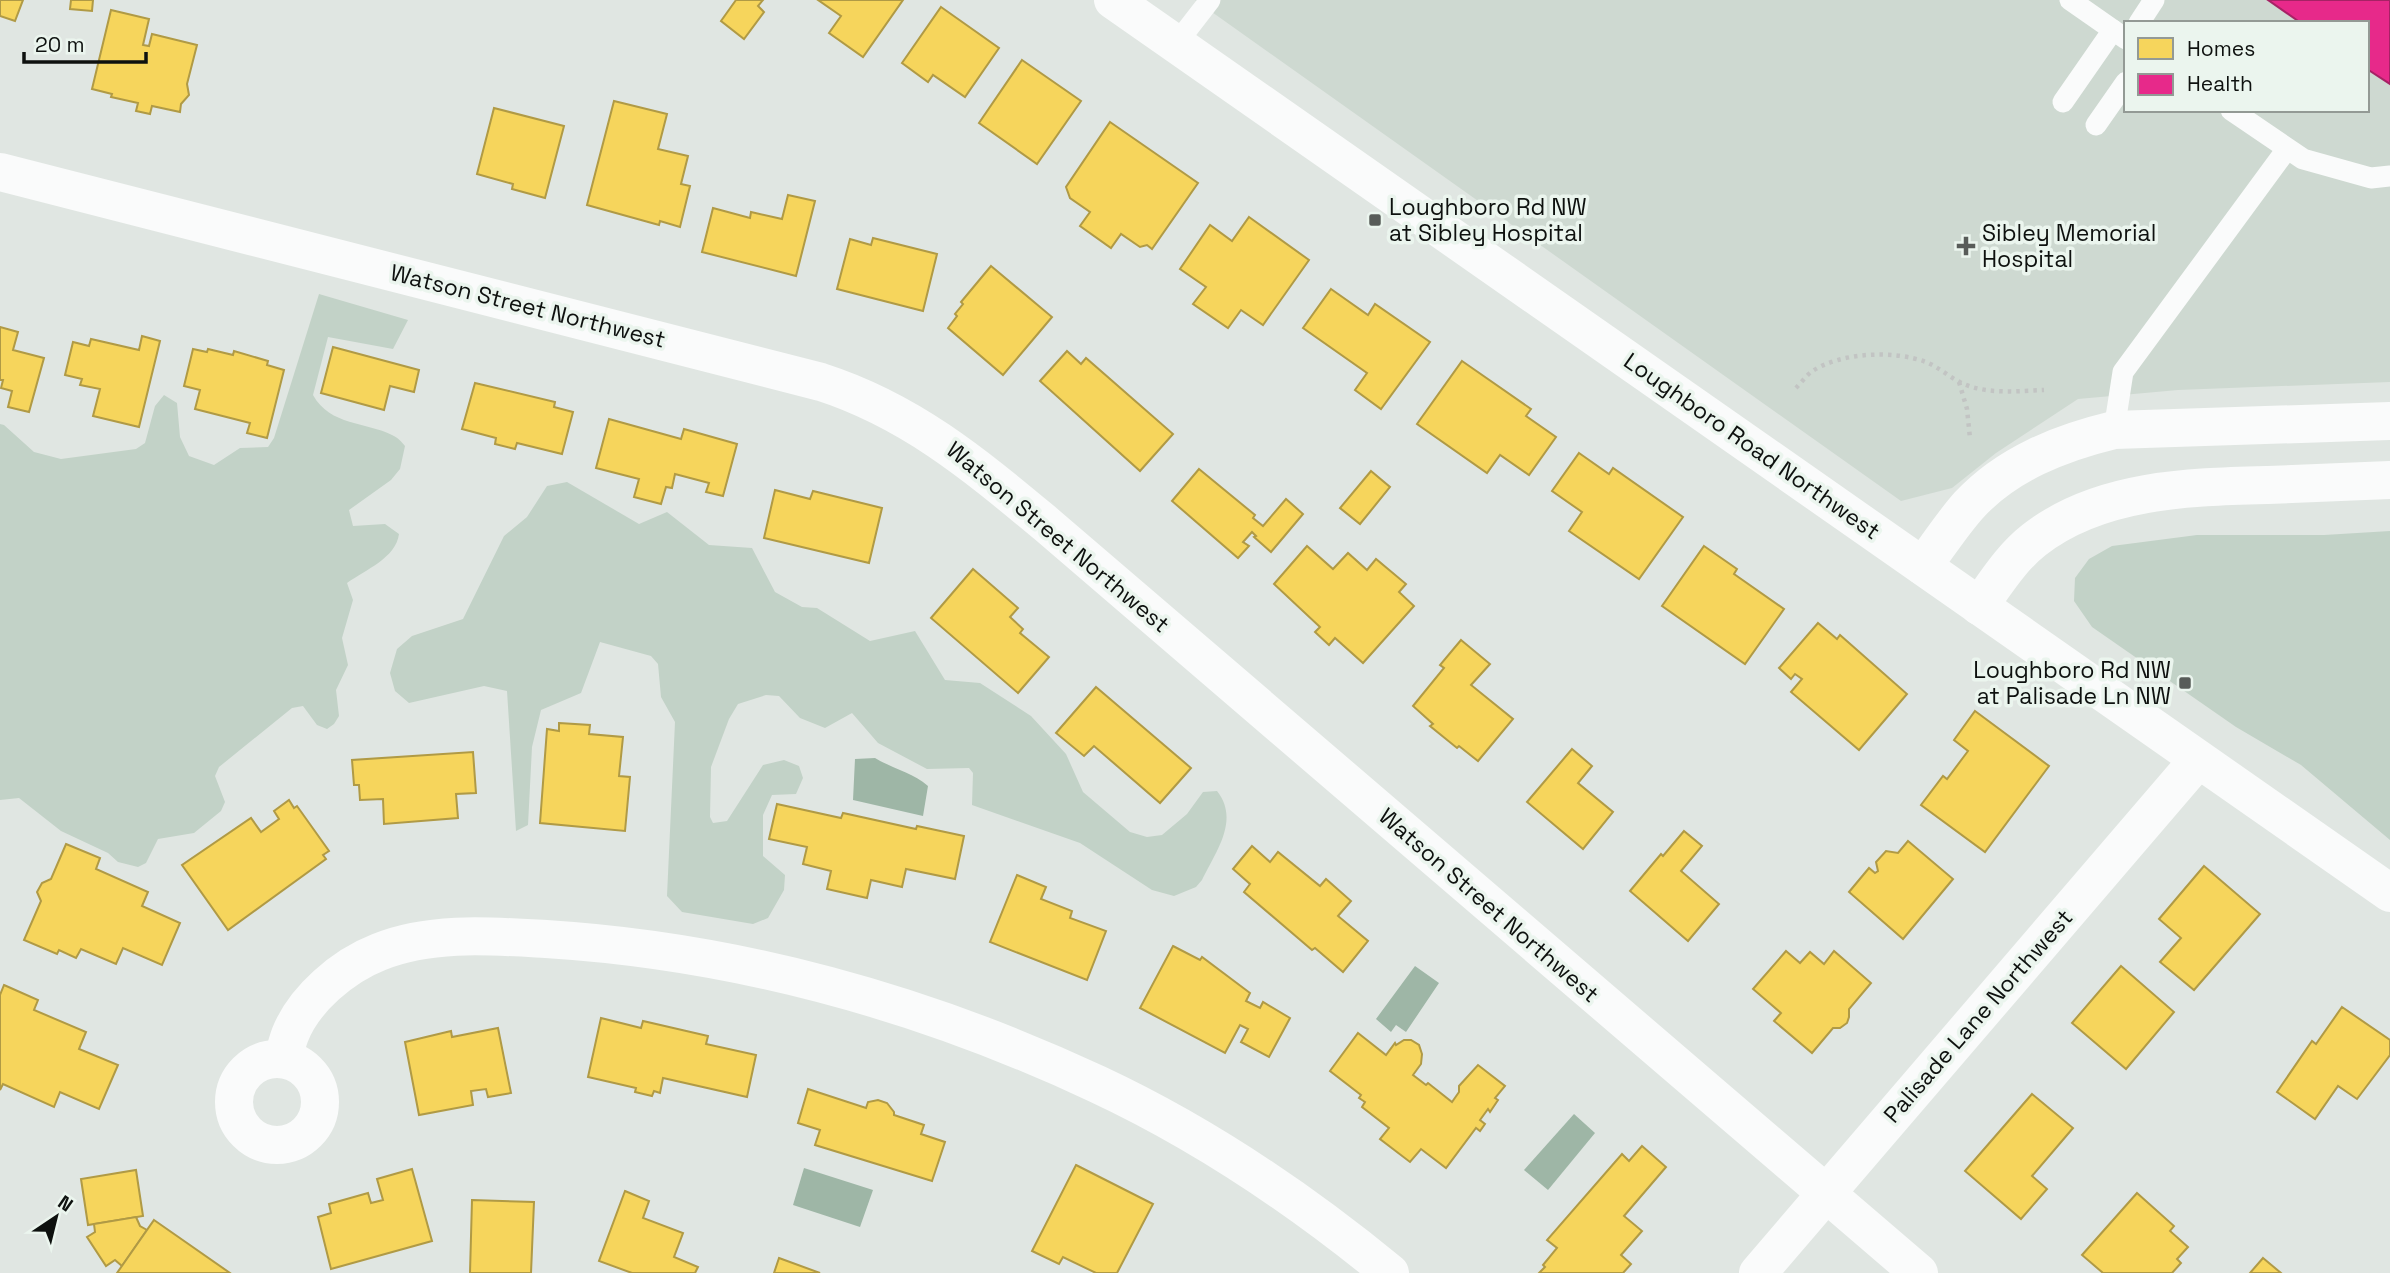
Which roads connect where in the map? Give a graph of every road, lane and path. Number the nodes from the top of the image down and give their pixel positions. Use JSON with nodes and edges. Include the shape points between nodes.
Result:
{"nodes":[{"id":1,"x":1114,"y":0,"type":"edge"},
{"id":2,"x":1210,"y":0,"type":"edge"},
{"id":3,"x":2070,"y":0,"type":"edge"},
{"id":4,"x":2154,"y":0,"type":"edge"},
{"id":5,"x":2140,"y":21,"type":"edge"},
{"id":6,"x":2119,"y":34,"type":"edge"},
{"id":7,"x":1176,"y":44,"type":"junction"},
{"id":8,"x":2124,"y":85,"type":"edge"},
{"id":9,"x":2063,"y":102,"type":"dead end"},
{"id":10,"x":2234,"y":112,"type":"edge"},
{"id":11,"x":2095,"y":125,"type":"dead end"},
{"id":12,"x":2287,"y":149,"type":"junction"},
{"id":13,"x":0,"y":172,"type":"edge"},
{"id":14,"x":2390,"y":176,"type":"edge"},
{"id":15,"x":1958,"y":382,"type":"junction"},
{"id":16,"x":1796,"y":388,"type":"dead end"},
{"id":17,"x":2044,"y":390,"type":"dead end"},
{"id":18,"x":2390,"y":421,"type":"edge"},
{"id":19,"x":2114,"y":430,"type":"junction"},
{"id":20,"x":1970,"y":438,"type":"dead end"},
{"id":21,"x":2390,"y":480,"type":"edge"},
{"id":22,"x":1923,"y":566,"type":"junction"},
{"id":23,"x":1979,"y":606,"type":"junction"},
{"id":24,"x":2198,"y":760,"type":"junction"},
{"id":25,"x":2390,"y":893,"type":"edge"},
{"id":26,"x":283,"y":1059,"type":"dead end"},
{"id":27,"x":1825,"y":1194,"type":"junction"},
{"id":28,"x":1390,"y":1273,"type":"edge"},
{"id":29,"x":1758,"y":1273,"type":"edge"},
{"id":30,"x":1919,"y":1273,"type":"edge"}],
"edges":[{"from":1,"to":7,"type":"street","name":"Loughboro Road Northwest"},
{"from":2,"to":7,"type":"lane"},
{"from":3,"to":6,"type":"lane"},
{"from":4,"to":5,"type":"lane"},
{"from":6,"to":9,"type":"lane"},
{"from":7,"to":22,"type":"street","name":"Loughboro Road Northwest"},
{"from":8,"to":11,"type":"lane"},
{"from":10,"to":12,"type":"lane"},
{"from":12,"to":14,"type":"lane","via":[[2303,159],[2371,177]]},
{"from":12,"to":19,"type":"lane","via":[[2123,372]]},
{"from":13,"to":27,"type":"street","name":"Watson Street Northwest","via":[[821,382],[901,416],[958,452],[1046,524]]},
{"from":15,"to":16,"type":"path","via":[[1929,363],[1905,355],[1870,354],[1812,372]]},
{"from":15,"to":17,"type":"path","via":[[2004,392]]},
{"from":15,"to":20,"type":"path"},
{"from":18,"to":19,"type":"street"},
{"from":19,"to":22,"type":"street","via":[[2026,460],[1994,480]]},
{"from":21,"to":23,"type":"street","via":[[2215,486],[2108,503],[2036,538],[2018,554]]},
{"from":22,"to":23,"type":"street","name":"Loughboro Road Northwest"},
{"from":23,"to":24,"type":"street","name":"Loughboro Road Northwest"},
{"from":24,"to":25,"type":"street","name":"Loughboro Road Northwest"},
{"from":24,"to":27,"type":"street","name":"Palisade Lane Northwest"},
{"from":26,"to":28,"type":"street","via":[[290,1035],[311,1002],[338,975],[380,951],[441,939],[481,937],[579,942],[709,960],[815,982],[918,1011],[1100,1085],[1256,1174]]},
{"from":27,"to":29,"type":"street","name":"Palisade Lane Northwest"},
{"from":27,"to":30,"type":"street","name":"Watson Street Northwest"}]}
